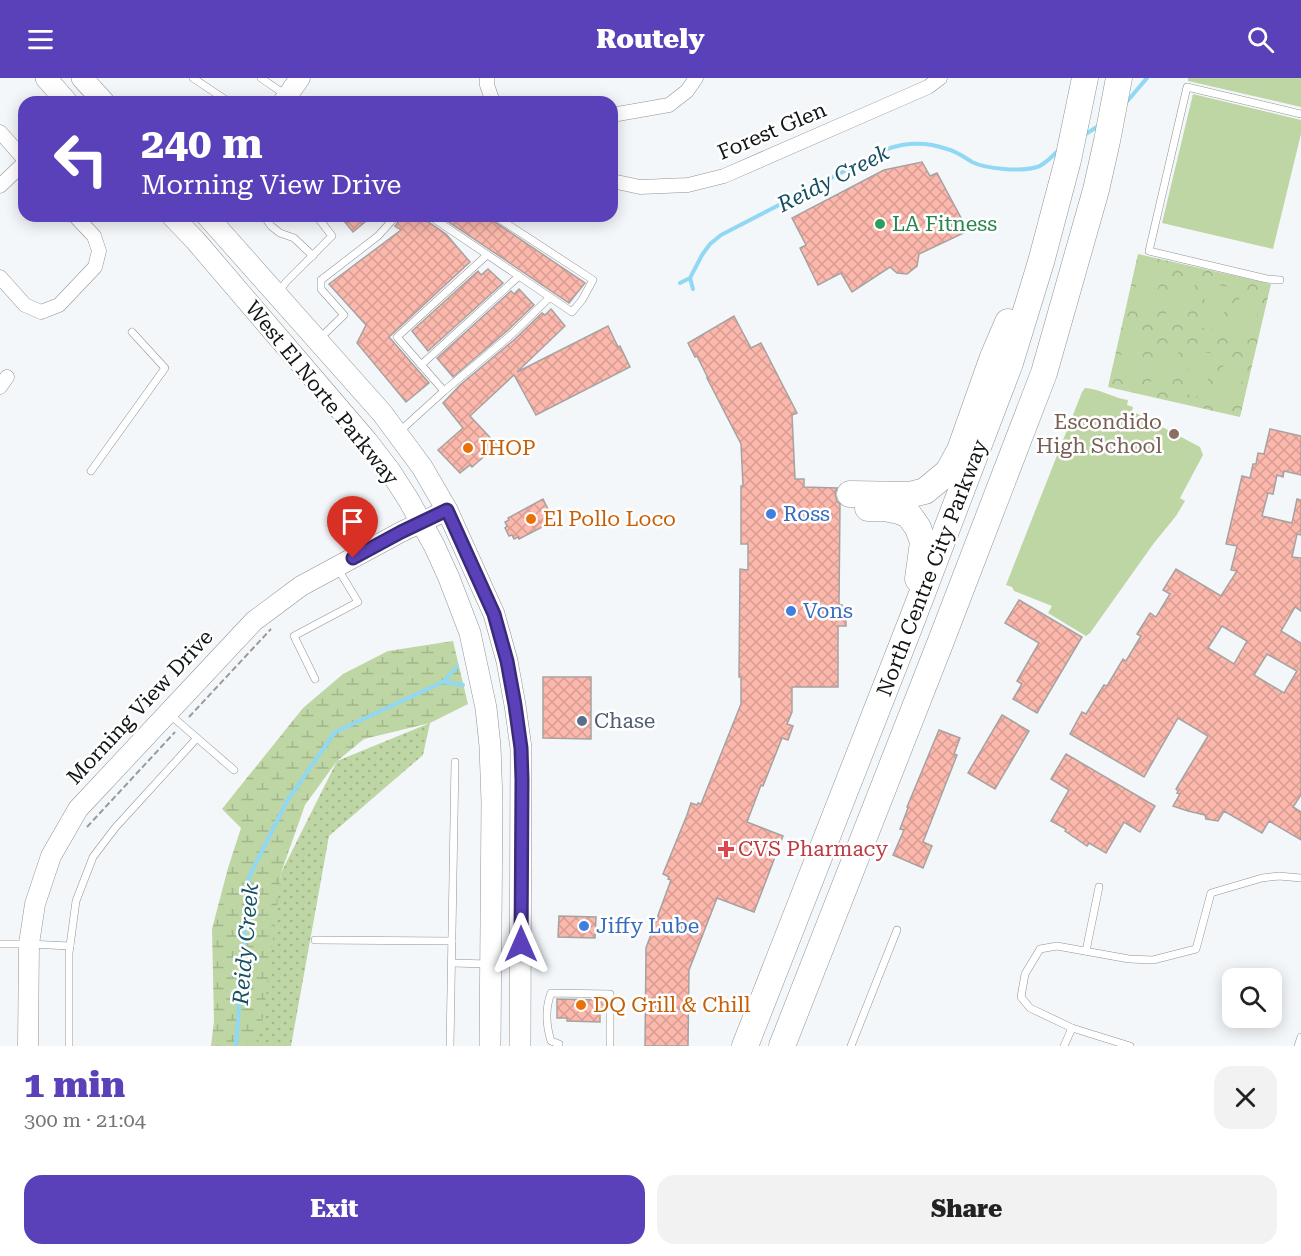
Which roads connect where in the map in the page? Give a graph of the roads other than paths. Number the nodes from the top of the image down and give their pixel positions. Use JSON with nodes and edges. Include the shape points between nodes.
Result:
{"nodes":[{"id":1,"x":46,"y":78,"type":"edge"},
{"id":2,"x":82,"y":78,"type":"edge"},
{"id":3,"x":193,"y":78,"type":"edge"},
{"id":4,"x":261,"y":78,"type":"edge"},
{"id":5,"x":300,"y":78,"type":"edge"},
{"id":6,"x":487,"y":78,"type":"edge"},
{"id":7,"x":696,"y":78,"type":"edge"},
{"id":8,"x":940,"y":78,"type":"edge"},
{"id":9,"x":1085,"y":78,"type":"edge"},
{"id":10,"x":1118,"y":83,"type":"edge"},
{"id":11,"x":62,"y":96,"type":"edge"},
{"id":12,"x":98,"y":96,"type":"edge"},
{"id":13,"x":220,"y":96,"type":"edge"},
{"id":14,"x":284,"y":96,"type":"edge"},
{"id":15,"x":291,"y":96,"type":"edge"},
{"id":16,"x":491,"y":96,"type":"edge"},
{"id":17,"x":1301,"y":114,"type":"edge"},
{"id":18,"x":618,"y":115,"type":"edge"},
{"id":19,"x":0,"y":132,"type":"edge"},
{"id":20,"x":18,"y":154,"type":"edge"},
{"id":21,"x":18,"y":167,"type":"edge"},
{"id":22,"x":618,"y":182,"type":"edge"},
{"id":23,"x":0,"y":186,"type":"edge"},
{"id":24,"x":81,"y":222,"type":"edge"},
{"id":25,"x":177,"y":222,"type":"edge"},
{"id":26,"x":200,"y":222,"type":"edge"},
{"id":27,"x":210,"y":222,"type":"edge"},
{"id":28,"x":268,"y":222,"type":"edge"},
{"id":29,"x":321,"y":222,"type":"edge"},
{"id":30,"x":391,"y":222,"type":"edge"},
{"id":31,"x":439,"y":222,"type":"edge"},
{"id":32,"x":504,"y":222,"type":"edge"},
{"id":33,"x":189,"y":235,"type":"junction"},
{"id":34,"x":313,"y":255,"type":"junction"},
{"id":35,"x":487,"y":255,"type":"junction"},
{"id":36,"x":1041,"y":262,"type":"junction"},
{"id":37,"x":519,"y":276,"type":"junction"},
{"id":38,"x":0,"y":277,"type":"edge"},
{"id":39,"x":1280,"y":280,"type":"dead end"},
{"id":40,"x":277,"y":296,"type":"junction"},
{"id":41,"x":550,"y":297,"type":"junction"},
{"id":42,"x":132,"y":332,"type":"dead end"},
{"id":43,"x":317,"y":340,"type":"junction"},
{"id":44,"x":421,"y":365,"type":"junction"},
{"id":45,"x":444,"y":392,"type":"junction"},
{"id":46,"x":397,"y":433,"type":"junction"},
{"id":47,"x":91,"y":471,"type":"dead end"},
{"id":48,"x":447,"y":510,"type":"junction"},
{"id":49,"x":421,"y":522,"type":"junction"},
{"id":50,"x":337,"y":567,"type":"junction"},
{"id":51,"x":912,"y":620,"type":"junction"},
{"id":52,"x":315,"y":679,"type":"dead end"},
{"id":53,"x":168,"y":713,"type":"junction"},
{"id":54,"x":197,"y":738,"type":"junction"},
{"id":55,"x":455,"y":762,"type":"dead end"},
{"id":56,"x":234,"y":771,"type":"dead end"},
{"id":57,"x":1301,"y":878,"type":"edge"},
{"id":58,"x":1100,"y":887,"type":"dead end"},
{"id":59,"x":897,"y":930,"type":"dead end"},
{"id":60,"x":315,"y":940,"type":"dead end"},
{"id":61,"x":452,"y":941,"type":"junction"},
{"id":62,"x":0,"y":944,"type":"edge"},
{"id":63,"x":29,"y":944,"type":"junction"},
{"id":64,"x":70,"y":946,"type":"junction"},
{"id":65,"x":1086,"y":951,"type":"junction"},
{"id":66,"x":452,"y":963,"type":"junction"},
{"id":67,"x":490,"y":964,"type":"junction"},
{"id":68,"x":1071,"y":1028,"type":"junction"},
{"id":69,"x":1301,"y":1037,"type":"edge"},
{"id":70,"x":559,"y":1044,"type":"dead end"},
{"id":71,"x":610,"y":1044,"type":"dead end"},
{"id":72,"x":28,"y":1046,"type":"edge"},
{"id":73,"x":69,"y":1046,"type":"edge"},
{"id":74,"x":450,"y":1046,"type":"edge"},
{"id":75,"x":490,"y":1046,"type":"edge"},
{"id":76,"x":520,"y":1046,"type":"edge"},
{"id":77,"x":745,"y":1046,"type":"edge"},
{"id":78,"x":782,"y":1046,"type":"edge"},
{"id":79,"x":852,"y":1046,"type":"edge"},
{"id":80,"x":1064,"y":1046,"type":"edge"},
{"id":81,"x":1130,"y":1046,"type":"edge"},
{"id":82,"x":1298,"y":1046,"type":"edge"}],
"edges":[{"from":1,"to":11,"type":"main road"},
{"from":2,"to":12,"type":"main road"},
{"from":3,"to":13,"type":"lane"},
{"from":4,"to":14,"type":"lane"},
{"from":5,"to":15,"type":"street"},
{"from":6,"to":16,"type":"street"},
{"from":7,"to":18,"type":"street","via":[[669,105]]},
{"from":8,"to":22,"type":"street","name":"Forest Glen","via":[[928,87],[724,176],[688,185],[640,187]]},
{"from":9,"to":36,"type":"highway","name":"North Centre City Parkway"},
{"from":10,"to":78,"type":"highway","name":"North Centre City Parkway","via":[[1096,190],[1044,373]]},
{"from":17,"to":39,"type":"lane","via":[[1187,87],[1149,250]]},
{"from":19,"to":20,"type":"street"},
{"from":21,"to":23,"type":"street"},
{"from":24,"to":38,"type":"street","via":[[94,236],[99,251],[95,267],[58,305],[41,312],[25,305]]},
{"from":25,"to":33,"type":"main road","name":"West El Norte Parkway"},
{"from":26,"to":33,"type":"street"},
{"from":27,"to":40,"type":"main road","name":"West El Norte Parkway"},
{"from":28,"to":34,"type":"lane","via":[[280,233],[294,237]]},
{"from":29,"to":34,"type":"lane","via":[[332,236]]},
{"from":30,"to":43,"type":"lane","via":[[321,280],[321,289],[344,315]]},
{"from":31,"to":35,"type":"lane"},
{"from":32,"to":41,"type":"lane","via":[[592,280],[572,312]]},
{"from":33,"to":49,"type":"main road","name":"West El Norte Parkway","via":[[367,441]]},
{"from":34,"to":40,"type":"lane"},
{"from":35,"to":37,"type":"lane"},
{"from":35,"to":44,"type":"lane","via":[[397,337]]},
{"from":36,"to":51,"type":"highway","name":"North Centre City Parkway","via":[[1010,363]]},
{"from":36,"to":51,"type":"highway","via":[[1023,286],[948,472],[925,491],[850,501],[899,511],[909,515],[918,528],[923,542]]},
{"from":37,"to":41,"type":"lane"},
{"from":37,"to":44,"type":"lane"},
{"from":40,"to":43,"type":"main road","name":"West El Norte Parkway"},
{"from":41,"to":45,"type":"lane"},
{"from":42,"to":47,"type":"lane","via":[[165,368]]},
{"from":43,"to":46,"type":"main road","name":"West El Norte Parkway"},
{"from":44,"to":45,"type":"lane"},
{"from":45,"to":46,"type":"lane"},
{"from":46,"to":48,"type":"main road","name":"West El Norte Parkway"},
{"from":48,"to":49,"type":"street","name":"Morning View Drive"},
{"from":48,"to":76,"type":"main road","name":"West El Norte Parkway","via":[[494,614],[517,716],[522,780]]},
{"from":49,"to":50,"type":"street","name":"Morning View Drive"},
{"from":49,"to":67,"type":"main road","name":"West El Norte Parkway","via":[[470,633],[486,708],[492,802]]},
{"from":50,"to":52,"type":"lane","via":[[358,602],[294,636]]},
{"from":50,"to":53,"type":"street","name":"Morning View Drive","via":[[301,586],[254,621]]},
{"from":51,"to":77,"type":"highway","name":"North Centre City Parkway"},
{"from":53,"to":54,"type":"lane"},
{"from":53,"to":63,"type":"street","name":"Morning View Drive","via":[[78,809],[51,856],[34,904]]},
{"from":54,"to":56,"type":"lane"},
{"from":54,"to":64,"type":"lane","via":[[93,857],[76,901]]},
{"from":55,"to":61,"type":"lane"},
{"from":57,"to":65,"type":"lane","via":[[1262,878],[1211,893],[1196,949],[1153,960]]},
{"from":58,"to":65,"type":"lane"},
{"from":59,"to":79,"type":"lane"},
{"from":60,"to":61,"type":"lane"},
{"from":61,"to":66,"type":"lane"},
{"from":62,"to":63,"type":"lane"},
{"from":63,"to":64,"type":"lane"},
{"from":63,"to":72,"type":"street","name":"Morning View Drive"},
{"from":64,"to":73,"type":"lane"},
{"from":65,"to":68,"type":"lane","via":[[1056,945],[1040,949],[1026,974],[1021,997],[1030,1008]]},
{"from":66,"to":67,"type":"lane"},
{"from":66,"to":74,"type":"lane"},
{"from":67,"to":75,"type":"main road","name":"West El Norte Parkway"},
{"from":68,"to":80,"type":"lane"},
{"from":68,"to":81,"type":"lane"},
{"from":69,"to":82,"type":"lane"},
{"from":70,"to":71,"type":"lane","via":[[551,1041],[546,1027],[551,993],[610,994]]}]}
